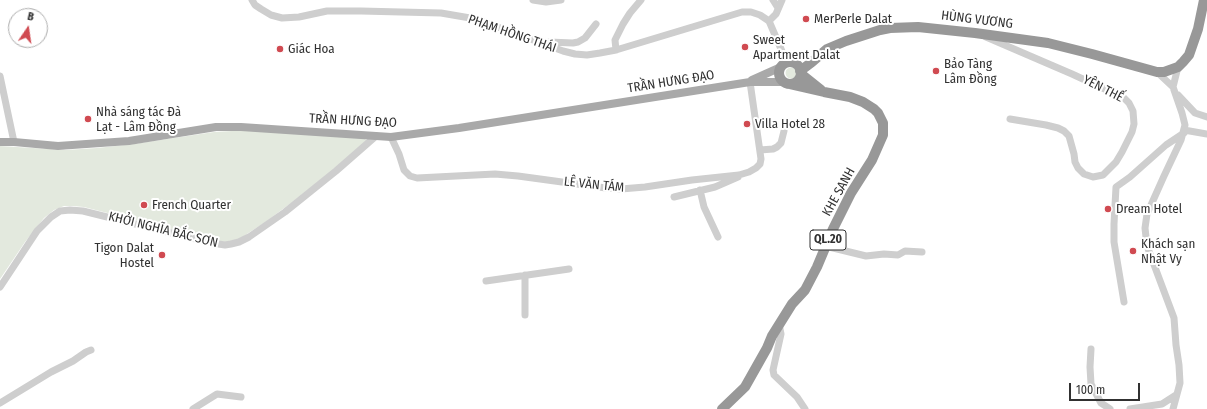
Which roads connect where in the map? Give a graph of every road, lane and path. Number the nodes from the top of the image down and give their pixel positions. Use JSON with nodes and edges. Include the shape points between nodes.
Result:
{"nodes":[{"id":1,"x":252,"y":0,"type":"edge"},
{"id":2,"x":533,"y":0,"type":"edge"},
{"id":3,"x":561,"y":0,"type":"edge"},
{"id":4,"x":641,"y":0,"type":"edge"},
{"id":5,"x":773,"y":0,"type":"edge"},
{"id":6,"x":782,"y":0,"type":"edge"},
{"id":7,"x":1204,"y":0,"type":"edge"},
{"id":8,"x":778,"y":8,"type":"junction"},
{"id":9,"x":769,"y":21,"type":"junction"},
{"id":10,"x":596,"y":24,"type":"dead end"},
{"id":11,"x":974,"y":33,"type":"junction"},
{"id":12,"x":545,"y":45,"type":"junction"},
{"id":13,"x":616,"y":50,"type":"junction"},
{"id":14,"x":1178,"y":67,"type":"junction"},
{"id":15,"x":793,"y":68,"type":"junction"},
{"id":16,"x":1157,"y":72,"type":"junction"},
{"id":17,"x":0,"y":76,"type":"edge"},
{"id":18,"x":750,"y":82,"type":"junction"},
{"id":19,"x":786,"y":83,"type":"junction"},
{"id":20,"x":1174,"y":89,"type":"junction"},
{"id":21,"x":824,"y":92,"type":"junction"},
{"id":22,"x":1207,"y":117,"type":"edge"},
{"id":23,"x":1010,"y":119,"type":"dead end"},
{"id":24,"x":784,"y":131,"type":"dead end"},
{"id":25,"x":1184,"y":131,"type":"junction"},
{"id":26,"x":1207,"y":134,"type":"edge"},
{"id":27,"x":376,"y":136,"type":"junction"},
{"id":28,"x":391,"y":136,"type":"junction"},
{"id":29,"x":0,"y":142,"type":"edge"},
{"id":30,"x":14,"y":142,"type":"junction"},
{"id":31,"x":760,"y":150,"type":"junction"},
{"id":32,"x":749,"y":172,"type":"junction"},
{"id":33,"x":700,"y":190,"type":"junction"},
{"id":34,"x":674,"y":197,"type":"dead end"},
{"id":35,"x":718,"y":237,"type":"dead end"},
{"id":36,"x":825,"y":246,"type":"junction"},
{"id":37,"x":922,"y":252,"type":"dead end"},
{"id":38,"x":569,"y":269,"type":"dead end"},
{"id":39,"x":525,"y":275,"type":"junction"},
{"id":40,"x":486,"y":280,"type":"dead end"},
{"id":41,"x":0,"y":287,"type":"edge"},
{"id":42,"x":1124,"y":302,"type":"dead end"},
{"id":43,"x":525,"y":315,"type":"dead end"},
{"id":44,"x":779,"y":324,"type":"junction"},
{"id":45,"x":1091,"y":349,"type":"dead end"},
{"id":46,"x":91,"y":350,"type":"dead end"},
{"id":47,"x":1176,"y":394,"type":"junction"},
{"id":48,"x":241,"y":397,"type":"dead end"},
{"id":49,"x":0,"y":403,"type":"edge"},
{"id":50,"x":193,"y":409,"type":"edge"},
{"id":51,"x":722,"y":409,"type":"edge"},
{"id":52,"x":805,"y":409,"type":"edge"},
{"id":53,"x":1110,"y":409,"type":"edge"},
{"id":54,"x":1130,"y":409,"type":"edge"},
{"id":55,"x":1173,"y":409,"type":"edge"}],
"edges":[{"from":1,"to":12,"type":"street","name":"PHẠM HỒNG THÁI","via":[[261,9],[282,18],[327,12],[441,13],[476,19]]},
{"from":2,"to":3,"type":"street"},
{"from":4,"to":13,"type":"street","via":[[623,24],[615,40]]},
{"from":5,"to":8,"type":"street"},
{"from":6,"to":8,"type":"street"},
{"from":7,"to":14,"type":"highway","via":[[1189,55]]},
{"from":8,"to":9,"type":"street"},
{"from":9,"to":13,"type":"street","name":"PHẠM HỒNG THÁI","via":[[751,12],[742,12]]},
{"from":9,"to":15,"type":"street"},
{"from":10,"to":12,"type":"street","via":[[585,38],[578,42],[549,42]]},
{"from":11,"to":15,"type":"highway","name":"HÙNG VƯƠNG","via":[[918,27],[890,28],[846,41],[827,49],[812,62]]},
{"from":11,"to":16,"type":"highway","name":"HÙNG VƯƠNG","via":[[1048,43]]},
{"from":11,"to":23,"type":"street","name":"YÊN THẾ","via":[[1124,98],[1133,111],[1134,124],[1116,162],[1103,175],[1093,177],[1084,174],[1078,168],[1069,136],[1064,131]]},
{"from":12,"to":13,"type":"street","name":"PHẠM HỒNG THÁI","via":[[587,55]]},
{"from":14,"to":16,"type":"highway"},
{"from":14,"to":20,"type":"street"},
{"from":15,"to":18,"type":"main road","name":"TRẦN HƯNG ĐẠO"},
{"from":15,"to":19,"type":"highway","name":"HÙNG VƯƠNG","via":[[798,80]]},
{"from":15,"to":19,"type":"highway","via":[[779,73]]},
{"from":15,"to":21,"type":"highway","name":"KHE SANH","number":"QL.20"},
{"from":16,"to":20,"type":"street"},
{"from":17,"to":30,"type":"street"},
{"from":18,"to":19,"type":"main road","name":"TRẦN HƯNG ĐẠO"},
{"from":18,"to":28,"type":"main road","name":"TRẦN HƯNG ĐẠO","via":[[460,128]]},
{"from":18,"to":31,"type":"street"},
{"from":19,"to":21,"type":"highway","name":"KHE SANH","number":"QL.20"},
{"from":20,"to":22,"type":"street","via":[[1195,113]]},
{"from":20,"to":25,"type":"street","via":[[1182,113]]},
{"from":21,"to":36,"type":"highway","name":"KHE SANH","number":"QL.20","via":[[863,102],[874,109],[883,123],[883,135],[878,148],[851,193]]},
{"from":24,"to":31,"type":"street","via":[[781,143],[777,147]]},
{"from":25,"to":26,"type":"street"},
{"from":25,"to":42,"type":"street","via":[[1116,187],[1114,242]]},
{"from":25,"to":47,"type":"street","via":[[1147,214],[1145,228],[1147,246],[1174,318],[1180,383]]},
{"from":27,"to":28,"type":"main road","name":"TRẦN HƯNG ĐẠO"},
{"from":27,"to":30,"type":"main road","name":"TRẦN HƯNG ĐẠO","via":[[241,126],[216,127],[129,141],[58,146]]},
{"from":27,"to":41,"type":"street","name":"KHỞI NGHĨA BẮC SƠN","via":[[285,212],[249,237],[231,244],[212,243],[83,211],[60,211],[37,231]]},
{"from":28,"to":32,"type":"street","name":"LÊ VĂN TÁM","via":[[404,170],[417,178],[495,174],[621,189]]},
{"from":29,"to":30,"type":"main road","name":"TRẦN HƯNG ĐẠO"},
{"from":31,"to":32,"type":"street","via":[[760,164]]},
{"from":32,"to":33,"type":"street","via":[[723,184]]},
{"from":33,"to":34,"type":"street"},
{"from":33,"to":35,"type":"street","via":[[704,207]]},
{"from":36,"to":37,"type":"street","via":[[866,256],[898,255],[905,251]]},
{"from":36,"to":44,"type":"highway","name":"KHE SANH","number":"QL.20","via":[[805,290]]},
{"from":38,"to":39,"type":"street"},
{"from":39,"to":40,"type":"street"},
{"from":39,"to":43,"type":"street"},
{"from":44,"to":51,"type":"highway","name":"KHE SANH","number":"QL.20","via":[[745,387]]},
{"from":44,"to":52,"type":"street","via":[[781,334],[774,375]]},
{"from":45,"to":53,"type":"street","via":[[1091,384],[1101,403]]},
{"from":46,"to":49,"type":"street"},
{"from":47,"to":54,"type":"street","via":[[1162,404]]},
{"from":47,"to":55,"type":"street"},
{"from":48,"to":50,"type":"street","via":[[217,394]]}]}
